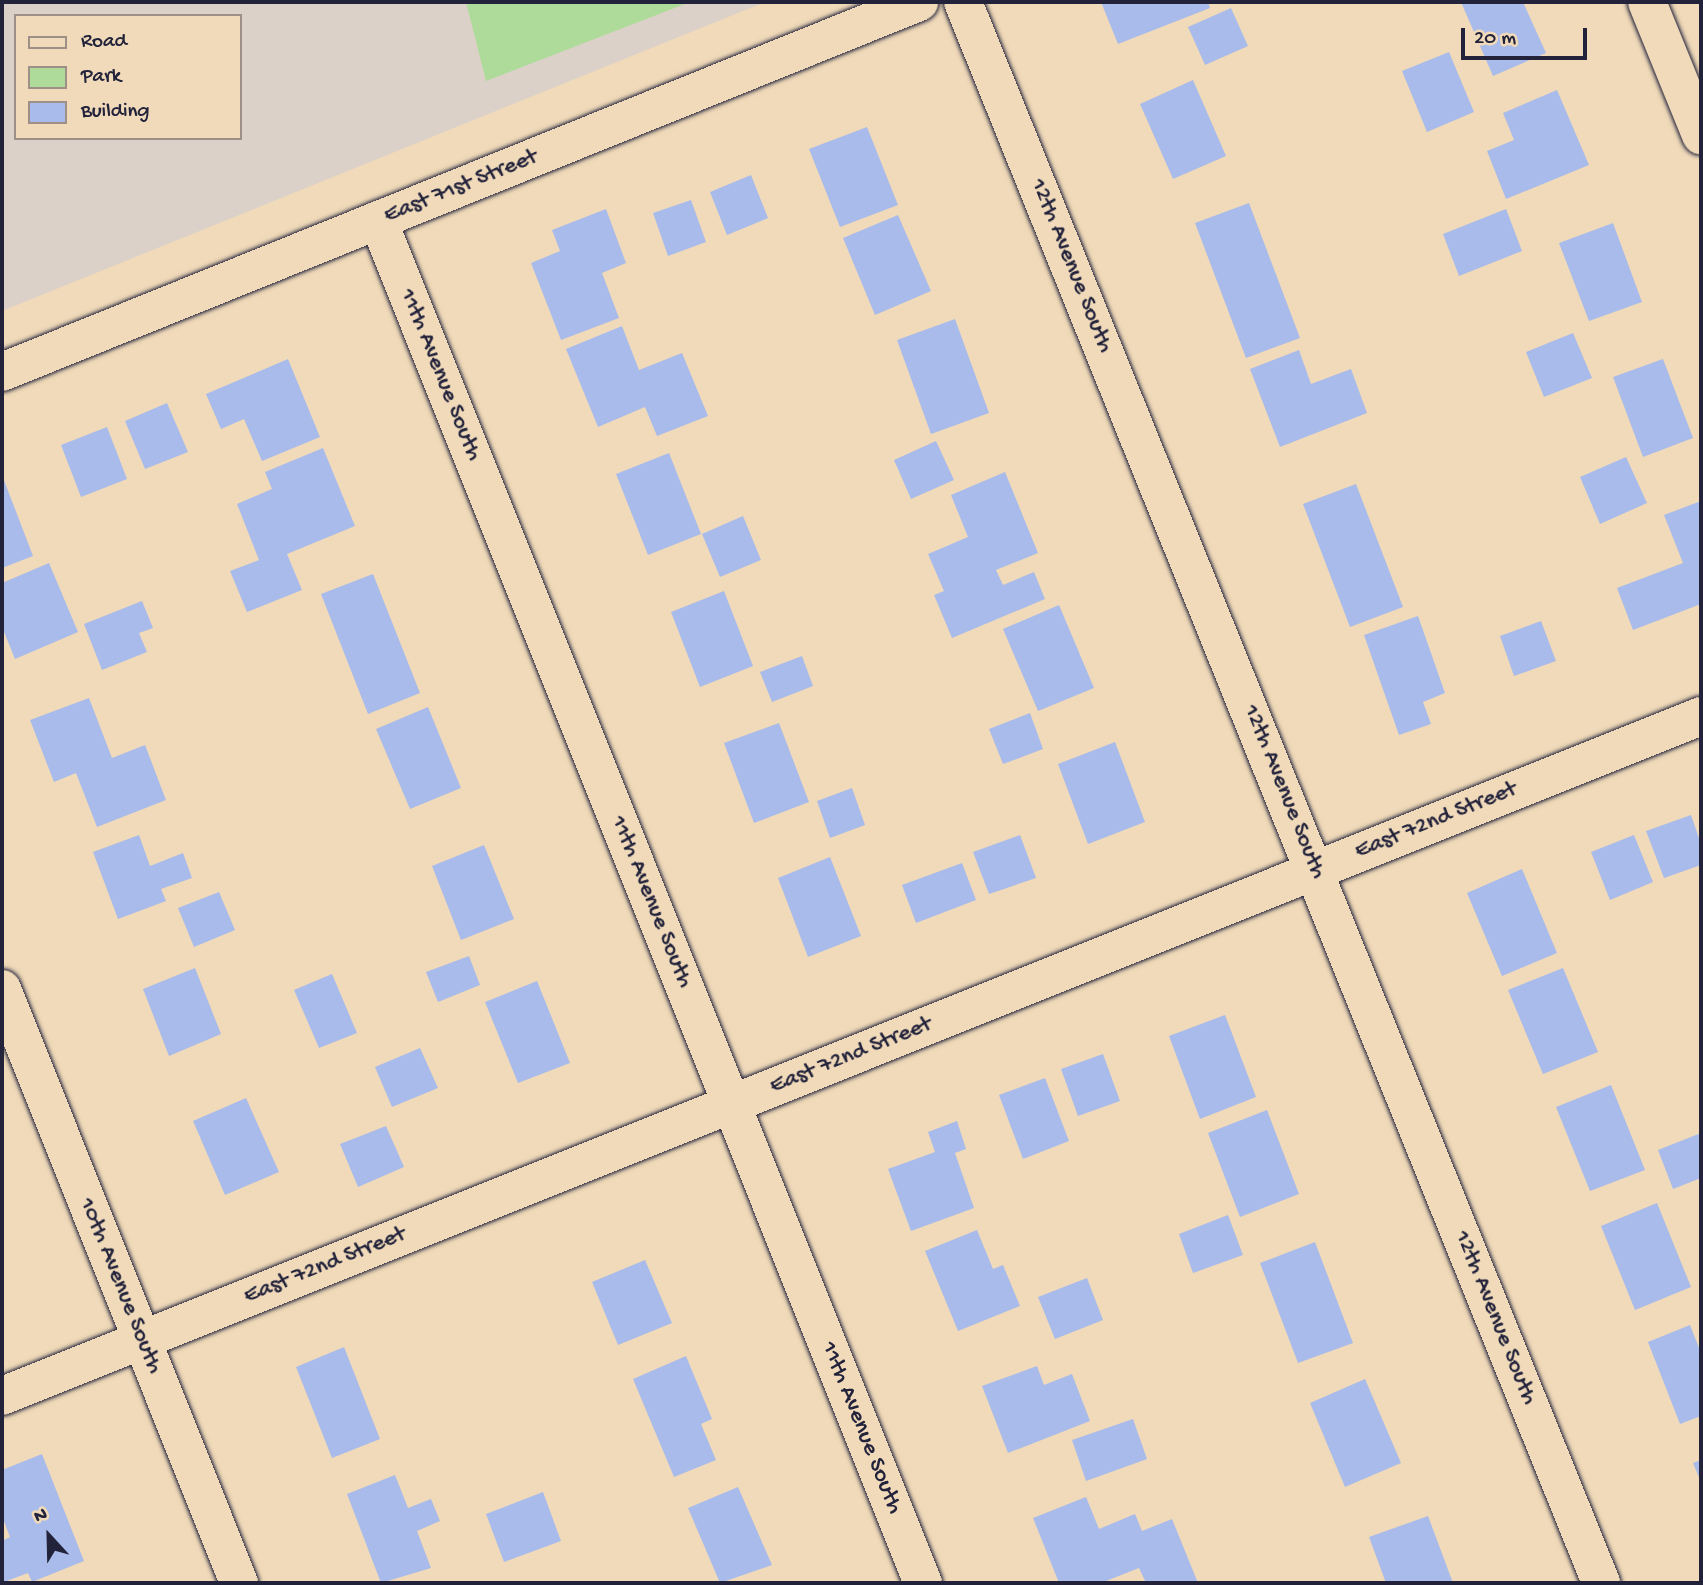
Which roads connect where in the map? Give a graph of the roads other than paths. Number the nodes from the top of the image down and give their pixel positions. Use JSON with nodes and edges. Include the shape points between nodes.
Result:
{"nodes":[{"id":1,"x":919,"y":2,"type":"edge"},
{"id":2,"x":964,"y":2,"type":"edge"},
{"id":3,"x":1647,"y":2,"type":"edge"},
{"id":4,"x":1701,"y":135,"type":"edge"},
{"id":5,"x":378,"y":220,"type":"junction"},
{"id":6,"x":2,"y":372,"type":"edge"},
{"id":7,"x":1701,"y":716,"type":"edge"},
{"id":8,"x":1315,"y":869,"type":"junction"},
{"id":9,"x":2,"y":989,"type":"edge"},
{"id":10,"x":732,"y":1104,"type":"junction"},
{"id":11,"x":142,"y":1339,"type":"junction"},
{"id":12,"x":2,"y":1396,"type":"edge"},
{"id":13,"x":239,"y":1583,"type":"edge"},
{"id":14,"x":923,"y":1583,"type":"edge"},
{"id":15,"x":1601,"y":1583,"type":"edge"}],
"edges":[{"from":1,"to":5,"type":"street","name":"East 71st Street"},
{"from":2,"to":8,"type":"street","name":"12th Avenue South"},
{"from":3,"to":4,"type":"street"},
{"from":5,"to":6,"type":"street","name":"East 71st Street"},
{"from":5,"to":10,"type":"street","name":"11th Avenue South"},
{"from":7,"to":8,"type":"street","name":"East 72nd Street"},
{"from":8,"to":10,"type":"street","name":"East 72nd Street"},
{"from":8,"to":15,"type":"street","name":"12th Avenue South"},
{"from":9,"to":11,"type":"street","name":"10th Avenue South"},
{"from":10,"to":11,"type":"street","name":"East 72nd Street"},
{"from":10,"to":14,"type":"street","name":"11th Avenue South"},
{"from":11,"to":12,"type":"street","name":"East 72nd Street"},
{"from":11,"to":13,"type":"street","name":"10th Avenue South"}]}
